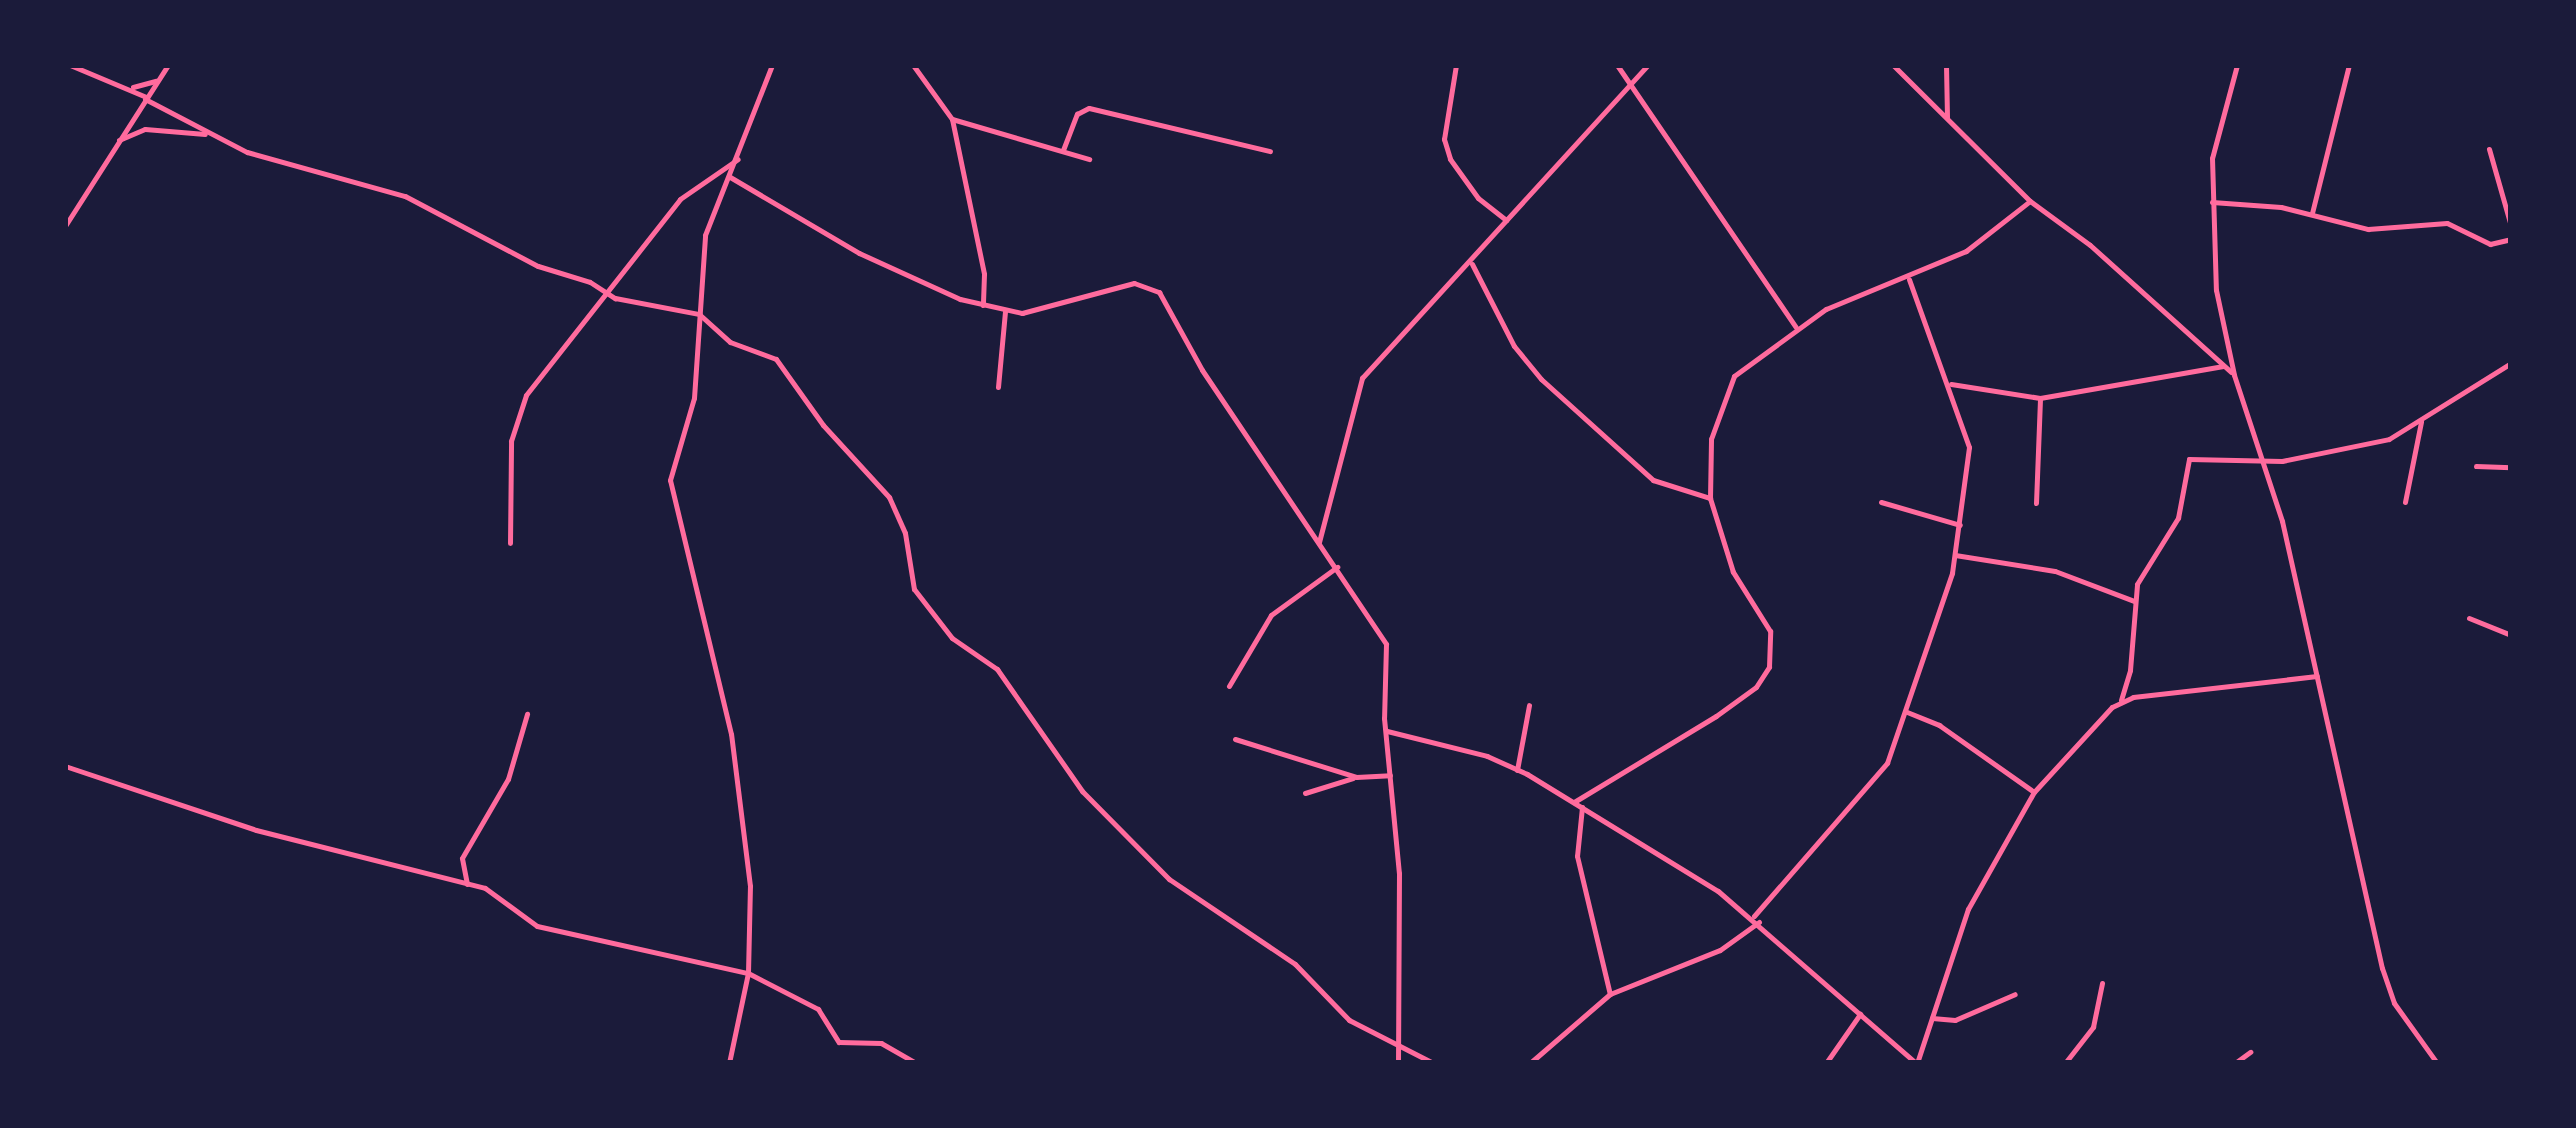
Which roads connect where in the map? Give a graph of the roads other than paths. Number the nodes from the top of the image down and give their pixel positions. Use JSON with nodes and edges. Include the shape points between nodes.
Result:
{"nodes":[{"id":1,"x":70,"y":65,"type":"edge"},
{"id":2,"x":168,"y":65,"type":"edge"},
{"id":3,"x":772,"y":65,"type":"edge"},
{"id":4,"x":914,"y":65,"type":"edge"},
{"id":5,"x":1456,"y":65,"type":"edge"},
{"id":6,"x":1618,"y":65,"type":"edge"},
{"id":7,"x":1648,"y":65,"type":"edge"},
{"id":8,"x":1894,"y":65,"type":"edge"},
{"id":9,"x":1946,"y":65,"type":"edge"},
{"id":10,"x":2237,"y":65,"type":"edge"},
{"id":11,"x":2349,"y":65,"type":"edge"},
{"id":12,"x":1632,"y":77,"type":"junction"},
{"id":13,"x":156,"y":82,"type":"junction"},
{"id":14,"x":130,"y":88,"type":"junction"},
{"id":15,"x":145,"y":98,"type":"junction"},
{"id":16,"x":1947,"y":117,"type":"junction"},
{"id":17,"x":952,"y":119,"type":"junction"},
{"id":18,"x":208,"y":134,"type":"junction"},
{"id":19,"x":118,"y":140,"type":"junction"},
{"id":20,"x":2488,"y":149,"type":"dead end"},
{"id":21,"x":1063,"y":150,"type":"junction"},
{"id":22,"x":1270,"y":150,"type":"dead end"},
{"id":23,"x":738,"y":159,"type":"junction"},
{"id":24,"x":1088,"y":159,"type":"dead end"},
{"id":25,"x":730,"y":178,"type":"junction"},
{"id":26,"x":2030,"y":201,"type":"junction"},
{"id":27,"x":2212,"y":202,"type":"junction"},
{"id":28,"x":2312,"y":213,"type":"junction"},
{"id":29,"x":1506,"y":220,"type":"junction"},
{"id":30,"x":65,"y":226,"type":"edge"},
{"id":31,"x":2511,"y":226,"type":"edge"},
{"id":32,"x":2511,"y":239,"type":"edge"},
{"id":33,"x":1472,"y":264,"type":"junction"},
{"id":34,"x":1908,"y":279,"type":"junction"},
{"id":35,"x":604,"y":291,"type":"junction"},
{"id":36,"x":983,"y":305,"type":"junction"},
{"id":37,"x":1005,"y":310,"type":"junction"},
{"id":38,"x":698,"y":314,"type":"junction"},
{"id":39,"x":1796,"y":327,"type":"junction"},
{"id":40,"x":2511,"y":363,"type":"edge"},
{"id":41,"x":2225,"y":366,"type":"junction"},
{"id":42,"x":2234,"y":374,"type":"junction"},
{"id":43,"x":1950,"y":384,"type":"junction"},
{"id":44,"x":998,"y":387,"type":"dead end"},
{"id":45,"x":2040,"y":398,"type":"junction"},
{"id":46,"x":2421,"y":421,"type":"junction"},
{"id":47,"x":2265,"y":462,"type":"junction"},
{"id":48,"x":2476,"y":466,"type":"dead end"},
{"id":49,"x":2511,"y":467,"type":"edge"},
{"id":50,"x":1710,"y":498,"type":"junction"},
{"id":51,"x":1882,"y":502,"type":"dead end"},
{"id":52,"x":2405,"y":502,"type":"dead end"},
{"id":53,"x":2036,"y":503,"type":"dead end"},
{"id":54,"x":1960,"y":525,"type":"junction"},
{"id":55,"x":1318,"y":542,"type":"junction"},
{"id":56,"x":510,"y":543,"type":"dead end"},
{"id":57,"x":1955,"y":555,"type":"junction"},
{"id":58,"x":1337,"y":568,"type":"junction"},
{"id":59,"x":2134,"y":601,"type":"junction"},
{"id":60,"x":2470,"y":618,"type":"dead end"},
{"id":61,"x":2511,"y":634,"type":"edge"},
{"id":62,"x":2316,"y":676,"type":"junction"},
{"id":63,"x":1229,"y":686,"type":"dead end"},
{"id":64,"x":2120,"y":700,"type":"junction"},
{"id":65,"x":1530,"y":705,"type":"dead end"},
{"id":66,"x":1908,"y":712,"type":"junction"},
{"id":67,"x":527,"y":714,"type":"dead end"},
{"id":68,"x":1387,"y":731,"type":"junction"},
{"id":69,"x":1235,"y":739,"type":"dead end"},
{"id":70,"x":65,"y":766,"type":"edge"},
{"id":71,"x":1517,"y":770,"type":"junction"},
{"id":72,"x":1390,"y":775,"type":"junction"},
{"id":73,"x":1356,"y":777,"type":"junction"},
{"id":74,"x":2034,"y":792,"type":"junction"},
{"id":75,"x":1304,"y":793,"type":"dead end"},
{"id":76,"x":1574,"y":802,"type":"junction"},
{"id":77,"x":1582,"y":807,"type":"junction"},
{"id":78,"x":467,"y":884,"type":"junction"},
{"id":79,"x":1754,"y":916,"type":"junction"},
{"id":80,"x":1760,"y":922,"type":"junction"},
{"id":81,"x":748,"y":973,"type":"junction"},
{"id":82,"x":2102,"y":983,"type":"dead end"},
{"id":83,"x":1610,"y":994,"type":"junction"},
{"id":84,"x":2015,"y":994,"type":"dead end"},
{"id":85,"x":1860,"y":1014,"type":"junction"},
{"id":86,"x":1932,"y":1018,"type":"junction"},
{"id":87,"x":1398,"y":1042,"type":"junction"},
{"id":88,"x":2250,"y":1052,"type":"dead end"},
{"id":89,"x":730,"y":1063,"type":"edge"},
{"id":90,"x":916,"y":1063,"type":"edge"},
{"id":91,"x":1398,"y":1063,"type":"edge"},
{"id":92,"x":1433,"y":1063,"type":"edge"},
{"id":93,"x":1530,"y":1063,"type":"edge"},
{"id":94,"x":1826,"y":1063,"type":"edge"},
{"id":95,"x":1917,"y":1063,"type":"edge"},
{"id":96,"x":2065,"y":1063,"type":"edge"},
{"id":97,"x":2236,"y":1063,"type":"edge"},
{"id":98,"x":2437,"y":1063,"type":"edge"}],
"edges":[{"from":1,"to":14,"type":"street"},
{"from":2,"to":13,"type":"street"},
{"from":3,"to":23,"type":"street"},
{"from":4,"to":17,"type":"street"},
{"from":5,"to":29,"type":"street","via":[[1444,139],[1450,158],[1478,198]]},
{"from":6,"to":12,"type":"street"},
{"from":7,"to":12,"type":"street"},
{"from":8,"to":16,"type":"street"},
{"from":9,"to":16,"type":"street"},
{"from":10,"to":27,"type":"street","via":[[2218,123]]},
{"from":11,"to":28,"type":"street"},
{"from":12,"to":29,"type":"street"},
{"from":12,"to":39,"type":"street"},
{"from":13,"to":14,"type":"street"},
{"from":13,"to":15,"type":"street"},
{"from":14,"to":15,"type":"street"},
{"from":15,"to":18,"type":"street"},
{"from":15,"to":19,"type":"street"},
{"from":16,"to":26,"type":"street"},
{"from":17,"to":21,"type":"street"},
{"from":17,"to":36,"type":"street","via":[[979,244]]},
{"from":18,"to":19,"type":"street","via":[[146,129]]},
{"from":18,"to":35,"type":"street","via":[[283,164],[405,196],[538,266]]},
{"from":19,"to":30,"type":"street"},
{"from":20,"to":31,"type":"street"},
{"from":21,"to":22,"type":"street","via":[[1077,114],[1089,108]]},
{"from":21,"to":24,"type":"street"},
{"from":23,"to":25,"type":"street"},
{"from":23,"to":35,"type":"street","via":[[680,199]]},
{"from":25,"to":36,"type":"street","via":[[915,282]]},
{"from":25,"to":38,"type":"street","via":[[704,235]]},
{"from":26,"to":34,"type":"street","via":[[1966,252]]},
{"from":26,"to":41,"type":"street","via":[[2090,245]]},
{"from":27,"to":28,"type":"street"},
{"from":27,"to":42,"type":"street","via":[[2216,290]]},
{"from":28,"to":32,"type":"street","via":[[2368,229],[2447,223],[2490,244]]},
{"from":29,"to":33,"type":"street"},
{"from":33,"to":50,"type":"street","via":[[1514,346],[1541,379],[1653,480]]},
{"from":33,"to":55,"type":"street","via":[[1362,378]]},
{"from":34,"to":39,"type":"street","via":[[1826,308]]},
{"from":34,"to":43,"type":"street"},
{"from":35,"to":38,"type":"street"},
{"from":35,"to":56,"type":"street","via":[[542,371],[516,417]]},
{"from":36,"to":37,"type":"street"},
{"from":37,"to":44,"type":"street"},
{"from":37,"to":55,"type":"street","via":[[1052,310],[1134,284],[1159,292],[1202,370]]},
{"from":38,"to":81,"type":"street","via":[[694,398],[670,480],[731,734],[750,886]]},
{"from":38,"to":87,"type":"street","via":[[730,342],[776,359],[823,425],[889,497],[905,533],[914,589],[952,638],[997,669],[1082,791],[1169,879],[1295,964],[1366,1032]]},
{"from":39,"to":50,"type":"street","via":[[1723,392],[1711,439]]},
{"from":40,"to":46,"type":"street"},
{"from":41,"to":42,"type":"street"},
{"from":41,"to":45,"type":"street"},
{"from":42,"to":47,"type":"street"},
{"from":43,"to":45,"type":"street"},
{"from":43,"to":54,"type":"street","via":[[1970,447]]},
{"from":45,"to":53,"type":"street"},
{"from":46,"to":47,"type":"street","via":[[2389,439]]},
{"from":46,"to":52,"type":"street"},
{"from":47,"to":59,"type":"street","via":[[2196,454],[2189,459],[2178,518]]},
{"from":47,"to":62,"type":"street"},
{"from":48,"to":49,"type":"street"},
{"from":50,"to":76,"type":"street","via":[[1733,572],[1770,632],[1769,667],[1756,687],[1716,716]]},
{"from":51,"to":54,"type":"street"},
{"from":54,"to":57,"type":"street"},
{"from":55,"to":58,"type":"street"},
{"from":57,"to":59,"type":"street","via":[[2056,571]]},
{"from":57,"to":66,"type":"street"},
{"from":58,"to":63,"type":"street","via":[[1271,614]]},
{"from":58,"to":68,"type":"street","via":[[1386,644]]},
{"from":59,"to":64,"type":"street","via":[[2130,670]]},
{"from":60,"to":61,"type":"street"},
{"from":62,"to":64,"type":"street"},
{"from":62,"to":98,"type":"street","via":[[2385,978]]},
{"from":64,"to":74,"type":"street"},
{"from":65,"to":71,"type":"street"},
{"from":66,"to":74,"type":"street"},
{"from":66,"to":79,"type":"street","via":[[1867,792]]},
{"from":67,"to":78,"type":"street","via":[[508,780],[462,858]]},
{"from":68,"to":71,"type":"street"},
{"from":68,"to":72,"type":"street"},
{"from":69,"to":73,"type":"street"},
{"from":70,"to":78,"type":"street","via":[[256,830]]},
{"from":71,"to":76,"type":"street"},
{"from":72,"to":73,"type":"street"},
{"from":72,"to":87,"type":"street","via":[[1399,873]]},
{"from":73,"to":75,"type":"street"},
{"from":74,"to":86,"type":"street","via":[[1956,933]]},
{"from":76,"to":77,"type":"street"},
{"from":77,"to":79,"type":"street"},
{"from":77,"to":83,"type":"street","via":[[1577,856]]},
{"from":78,"to":81,"type":"street","via":[[500,896],[538,926]]},
{"from":79,"to":80,"type":"street"},
{"from":80,"to":83,"type":"street","via":[[1720,950]]},
{"from":80,"to":85,"type":"street"},
{"from":81,"to":89,"type":"street"},
{"from":81,"to":90,"type":"street","via":[[818,1008],[839,1042],[881,1043]]},
{"from":82,"to":96,"type":"street","via":[[2093,1027]]},
{"from":83,"to":93,"type":"street"},
{"from":84,"to":86,"type":"street","via":[[1955,1020]]},
{"from":85,"to":94,"type":"street"},
{"from":85,"to":95,"type":"street"},
{"from":86,"to":95,"type":"street"},
{"from":87,"to":91,"type":"street"},
{"from":87,"to":92,"type":"street"},
{"from":88,"to":97,"type":"street"}]}
